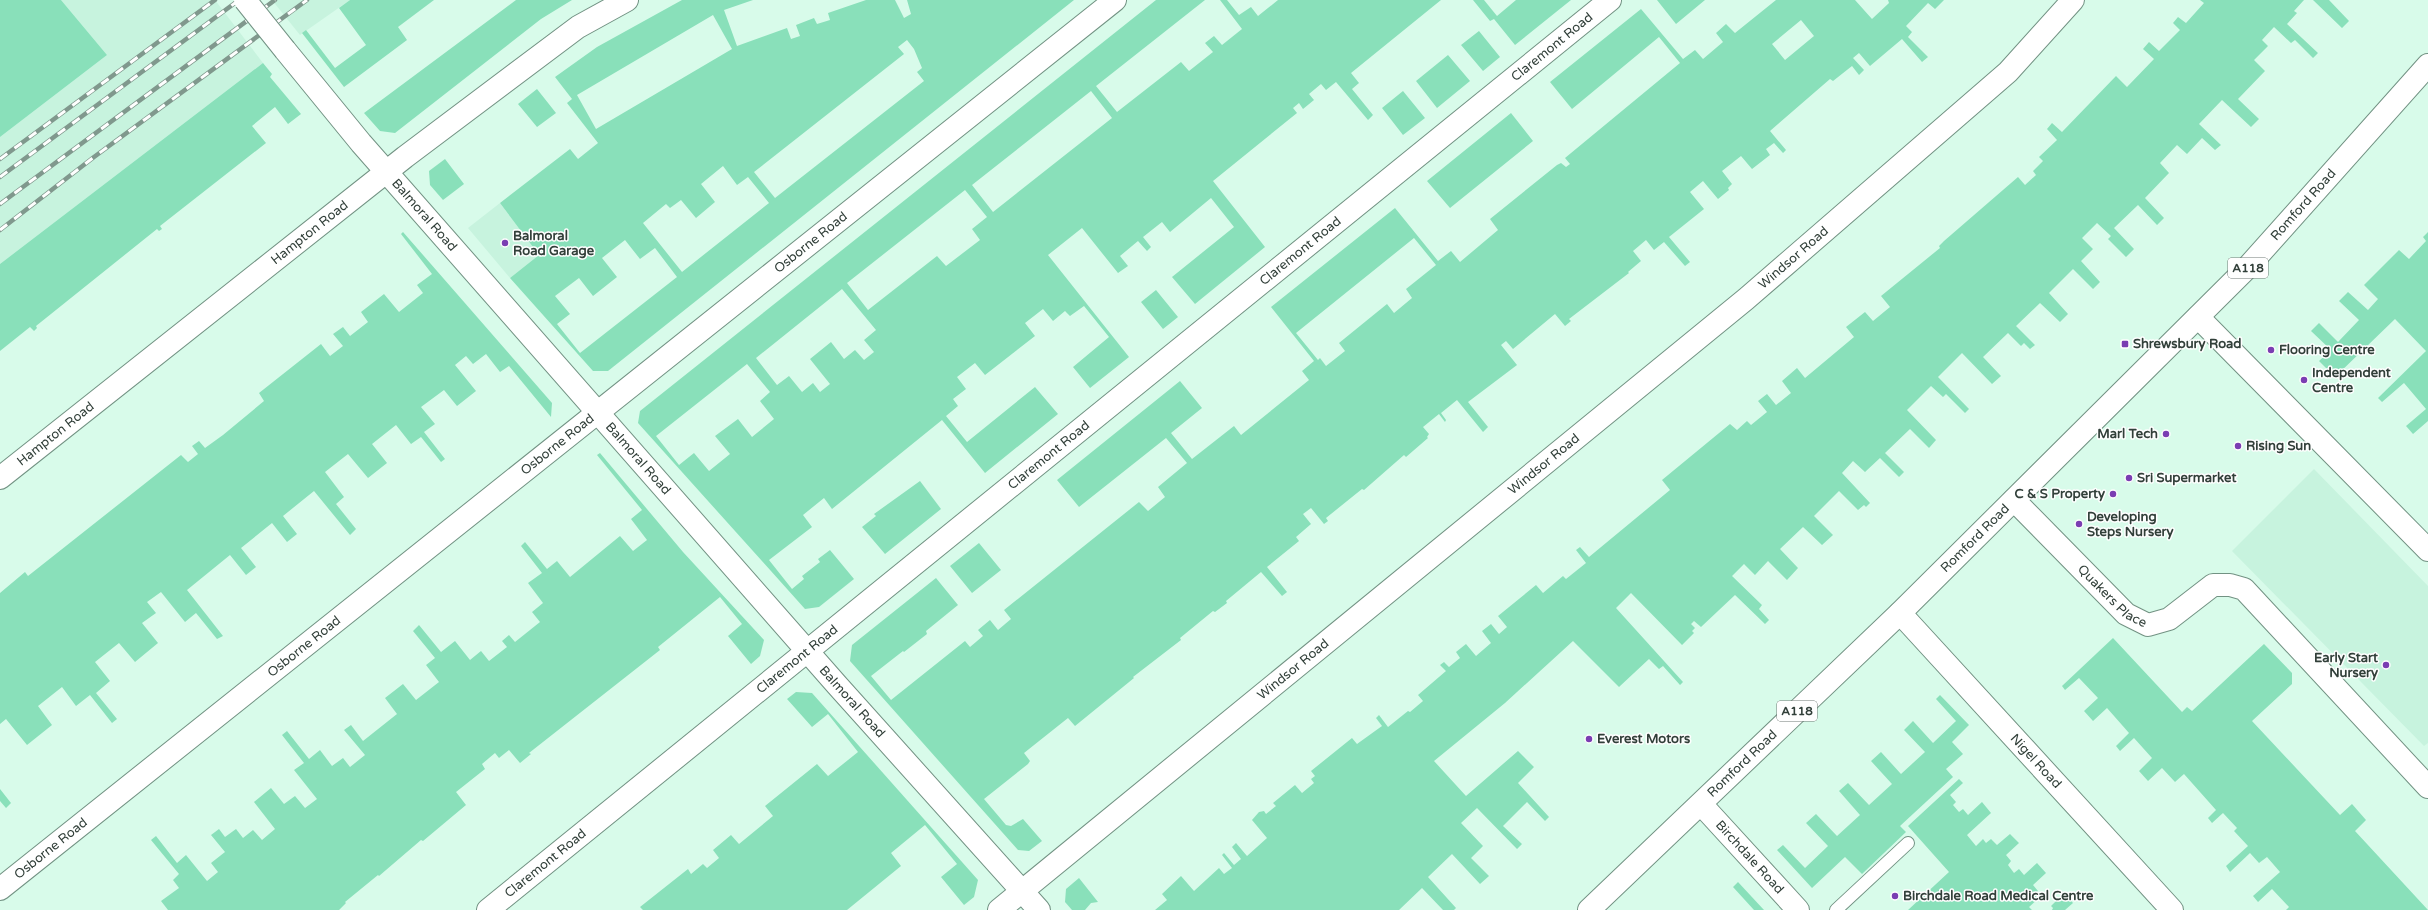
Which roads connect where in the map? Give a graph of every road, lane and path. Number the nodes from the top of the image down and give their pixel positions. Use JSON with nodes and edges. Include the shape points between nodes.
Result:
{"nodes":[{"id":1,"x":245,"y":0,"type":"edge"},
{"id":2,"x":627,"y":0,"type":"edge"},
{"id":3,"x":1115,"y":0,"type":"edge"},
{"id":4,"x":1610,"y":0,"type":"edge"},
{"id":5,"x":2073,"y":0,"type":"edge"},
{"id":6,"x":2428,"y":65,"type":"edge"},
{"id":7,"x":387,"y":172,"type":"junction"},
{"id":8,"x":2198,"y":317,"type":"junction"},
{"id":9,"x":598,"y":411,"type":"junction"},
{"id":10,"x":0,"y":478,"type":"edge"},
{"id":11,"x":2014,"y":500,"type":"junction"},
{"id":12,"x":2428,"y":550,"type":"edge"},
{"id":13,"x":1900,"y":613,"type":"junction"},
{"id":14,"x":808,"y":651,"type":"junction"},
{"id":15,"x":2428,"y":787,"type":"edge"},
{"id":16,"x":1701,"y":804,"type":"junction"},
{"id":17,"x":1908,"y":843,"type":"dead end"},
{"id":18,"x":0,"y":889,"type":"edge"},
{"id":19,"x":1022,"y":892,"type":"junction"},
{"id":20,"x":488,"y":910,"type":"edge"},
{"id":21,"x":999,"y":910,"type":"edge"},
{"id":22,"x":1039,"y":910,"type":"edge"},
{"id":23,"x":1589,"y":910,"type":"edge"},
{"id":24,"x":1798,"y":910,"type":"edge"},
{"id":25,"x":1836,"y":910,"type":"edge"},
{"id":26,"x":2172,"y":910,"type":"edge"}],
"edges":[{"from":1,"to":7,"type":"street","name":"Balmoral Road","bridge":true},
{"from":2,"to":7,"type":"street","name":"Hampton Road","via":[[578,27]]},
{"from":3,"to":9,"type":"street","name":"Osborne Road"},
{"from":4,"to":14,"type":"street","name":"Claremont Road"},
{"from":5,"to":19,"type":"street","name":"Windsor Road","via":[[2008,72],[1746,299]]},
{"from":6,"to":8,"type":"street","name":"Romford Road","number":"A118","via":[[2251,265]]},
{"from":7,"to":9,"type":"street","name":"Balmoral Road"},
{"from":7,"to":10,"type":"street","name":"Hampton Road"},
{"from":8,"to":11,"type":"street","name":"Romford Road","number":"A118"},
{"from":8,"to":12,"type":"street"},
{"from":9,"to":14,"type":"street","name":"Balmoral Road"},
{"from":9,"to":18,"type":"street","name":"Osborne Road"},
{"from":11,"to":13,"type":"street","name":"Romford Road","number":"A118"},
{"from":11,"to":15,"type":"street","name":"Quakers Place","via":[[2126,614],[2148,625],[2169,618],[2212,585],[2230,585],[2244,589]]},
{"from":13,"to":16,"type":"street","name":"Romford Road","number":"A118"},
{"from":13,"to":26,"type":"street","name":"Nigel Road"},
{"from":14,"to":19,"type":"street","name":"Balmoral Road"},
{"from":14,"to":20,"type":"street","name":"Claremont Road"},
{"from":16,"to":23,"type":"street","name":"Romford Road","number":"A118"},
{"from":16,"to":24,"type":"street","name":"Birchdale Road"},
{"from":17,"to":25,"type":"lane"},
{"from":19,"to":21,"type":"street","name":"Windsor Road"},
{"from":19,"to":22,"type":"street","name":"Balmoral Road"}]}
